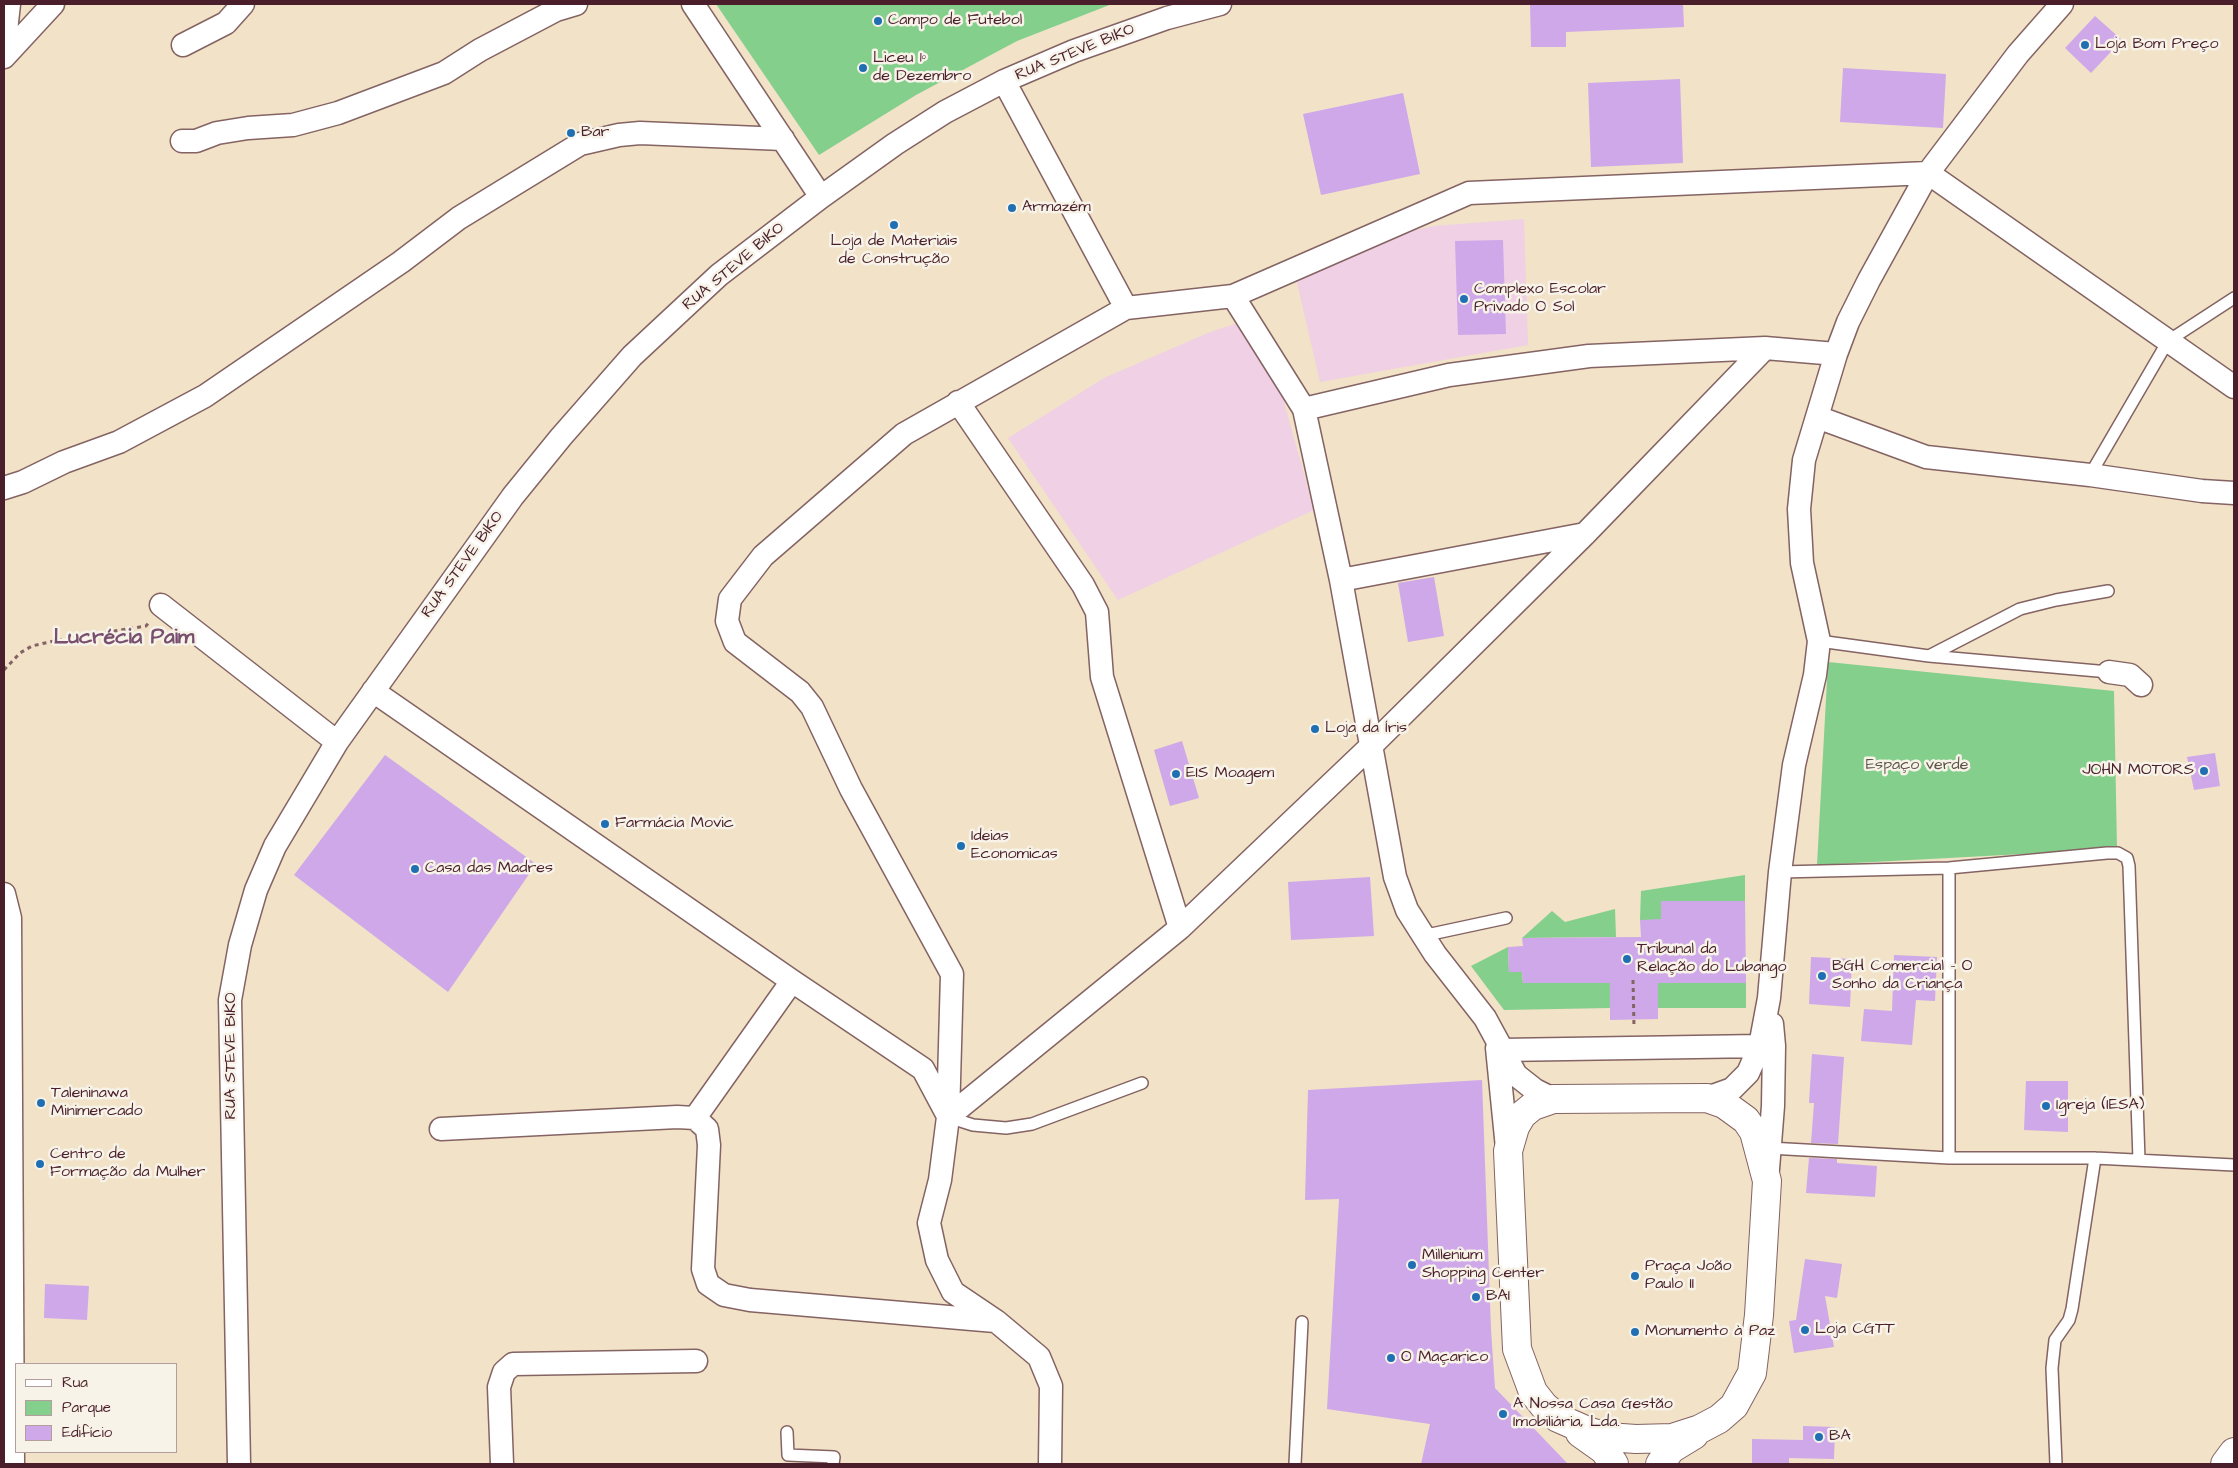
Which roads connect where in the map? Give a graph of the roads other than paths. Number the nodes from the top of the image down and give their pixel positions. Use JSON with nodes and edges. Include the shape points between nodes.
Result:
{"nodes":[{"id":1,"x":9,"y":4,"type":"edge"},
{"id":2,"x":53,"y":4,"type":"edge"},
{"id":3,"x":243,"y":4,"type":"edge"},
{"id":4,"x":576,"y":4,"type":"edge"},
{"id":5,"x":693,"y":4,"type":"edge"},
{"id":6,"x":1220,"y":4,"type":"edge"},
{"id":7,"x":2062,"y":4,"type":"edge"},
{"id":8,"x":1181,"y":8,"type":"edge"},
{"id":9,"x":182,"y":45,"type":"dead end"},
{"id":10,"x":4,"y":49,"type":"edge"},
{"id":11,"x":4,"y":57,"type":"edge"},
{"id":12,"x":1004,"y":81,"type":"junction"},
{"id":13,"x":783,"y":139,"type":"junction"},
{"id":14,"x":182,"y":140,"type":"dead end"},
{"id":15,"x":1928,"y":173,"type":"junction"},
{"id":16,"x":821,"y":197,"type":"junction"},
{"id":17,"x":1233,"y":296,"type":"junction"},
{"id":18,"x":2234,"y":298,"type":"edge"},
{"id":19,"x":1126,"y":308,"type":"junction"},
{"id":20,"x":2168,"y":341,"type":"junction"},
{"id":21,"x":1766,"y":348,"type":"junction"},
{"id":22,"x":1836,"y":354,"type":"junction"},
{"id":23,"x":2234,"y":387,"type":"edge"},
{"id":24,"x":958,"y":402,"type":"junction"},
{"id":25,"x":1304,"y":409,"type":"junction"},
{"id":26,"x":1817,"y":417,"type":"junction"},
{"id":27,"x":2090,"y":475,"type":"junction"},
{"id":28,"x":4,"y":488,"type":"edge"},
{"id":29,"x":2234,"y":493,"type":"edge"},
{"id":30,"x":1585,"y":534,"type":"junction"},
{"id":31,"x":1341,"y":580,"type":"junction"},
{"id":32,"x":2108,"y":591,"type":"dead end"},
{"id":33,"x":161,"y":605,"type":"road end"},
{"id":34,"x":1819,"y":640,"type":"junction"},
{"id":35,"x":1929,"y":656,"type":"junction"},
{"id":36,"x":2109,"y":672,"type":"joint"},
{"id":37,"x":2141,"y":685,"type":"dead end"},
{"id":38,"x":373,"y":691,"type":"junction"},
{"id":39,"x":337,"y":742,"type":"junction"},
{"id":40,"x":1370,"y":747,"type":"junction"},
{"id":41,"x":1949,"y":868,"type":"junction"},
{"id":42,"x":1780,"y":872,"type":"junction"},
{"id":43,"x":4,"y":894,"type":"edge"},
{"id":44,"x":1506,"y":918,"type":"dead end"},
{"id":45,"x":1180,"y":928,"type":"junction"},
{"id":46,"x":1422,"y":936,"type":"junction"},
{"id":47,"x":792,"y":981,"type":"junction"},
{"id":48,"x":1769,"y":998,"type":"junction"},
{"id":49,"x":1499,"y":1044,"type":"junction"},
{"id":50,"x":1760,"y":1046,"type":"junction"},
{"id":51,"x":1142,"y":1083,"type":"dead end"},
{"id":52,"x":1707,"y":1098,"type":"junction"},
{"id":53,"x":1553,"y":1100,"type":"junction"},
{"id":54,"x":7,"y":1107,"type":"edge"},
{"id":55,"x":948,"y":1117,"type":"junction"},
{"id":56,"x":695,"y":1118,"type":"junction"},
{"id":57,"x":441,"y":1129,"type":"dead end"},
{"id":58,"x":1769,"y":1148,"type":"junction"},
{"id":59,"x":1508,"y":1151,"type":"junction"},
{"id":60,"x":1949,"y":1158,"type":"junction"},
{"id":61,"x":2095,"y":1158,"type":"junction"},
{"id":62,"x":2139,"y":1160,"type":"junction"},
{"id":63,"x":2234,"y":1165,"type":"edge"},
{"id":64,"x":1767,"y":1181,"type":"junction"},
{"id":65,"x":996,"y":1321,"type":"junction"},
{"id":66,"x":1302,"y":1322,"type":"dead end"},
{"id":67,"x":8,"y":1331,"type":"edge"},
{"id":68,"x":696,"y":1361,"type":"dead end"},
{"id":69,"x":1558,"y":1418,"type":"junction"},
{"id":70,"x":1719,"y":1419,"type":"junction"},
{"id":71,"x":787,"y":1432,"type":"dead end"},
{"id":72,"x":2234,"y":1452,"type":"edge"},
{"id":73,"x":13,"y":1464,"type":"edge"},
{"id":74,"x":239,"y":1464,"type":"edge"},
{"id":75,"x":502,"y":1464,"type":"edge"},
{"id":76,"x":834,"y":1464,"type":"edge"},
{"id":77,"x":1050,"y":1464,"type":"edge"},
{"id":78,"x":1295,"y":1464,"type":"edge"},
{"id":79,"x":1614,"y":1464,"type":"edge"},
{"id":80,"x":1660,"y":1464,"type":"edge"},
{"id":81,"x":2056,"y":1464,"type":"edge"},
{"id":82,"x":2225,"y":1464,"type":"edge"}],
"edges":[{"from":1,"to":10,"type":"street"},
{"from":2,"to":11,"type":"street"},
{"from":3,"to":9,"type":"street","via":[[226,23]]},
{"from":4,"to":14,"type":"street","via":[[480,50],[444,73],[338,113],[293,125],[217,133],[196,142]]},
{"from":5,"to":13,"type":"street"},
{"from":6,"to":8,"type":"street","name":"RUA STEVE BIKO"},
{"from":7,"to":15,"type":"street","via":[[2018,54]]},
{"from":8,"to":12,"type":"street","name":"RUA STEVE BIKO"},
{"from":12,"to":16,"type":"street","name":"RUA STEVE BIKO","via":[[945,112]]},
{"from":12,"to":19,"type":"street"},
{"from":13,"to":16,"type":"street"},
{"from":13,"to":28,"type":"street","via":[[640,133],[580,144],[459,218],[401,262],[205,396],[119,442]]},
{"from":15,"to":17,"type":"street","via":[[1469,193]]},
{"from":15,"to":20,"type":"street"},
{"from":15,"to":22,"type":"street","via":[[1848,322]]},
{"from":16,"to":38,"type":"street","name":"RUA STEVE BIKO","via":[[719,275],[632,356],[513,496]]},
{"from":17,"to":19,"type":"street"},
{"from":17,"to":25,"type":"street"},
{"from":18,"to":20,"type":"lane"},
{"from":19,"to":24,"type":"street"},
{"from":20,"to":23,"type":"street"},
{"from":20,"to":27,"type":"lane"},
{"from":21,"to":22,"type":"street"},
{"from":21,"to":25,"type":"street","via":[[1589,356],[1449,375]]},
{"from":21,"to":30,"type":"street"},
{"from":22,"to":26,"type":"street"},
{"from":24,"to":45,"type":"street","via":[[1097,612],[1102,677]]},
{"from":24,"to":55,"type":"street","via":[[904,434],[763,556],[730,599],[727,621],[735,642],[800,692],[812,707],[852,789],[952,974]]},
{"from":25,"to":31,"type":"street"},
{"from":26,"to":27,"type":"street","via":[[1926,457]]},
{"from":26,"to":34,"type":"street","via":[[1804,460],[1799,509],[1802,563]]},
{"from":27,"to":29,"type":"street"},
{"from":30,"to":31,"type":"street"},
{"from":30,"to":40,"type":"street"},
{"from":31,"to":40,"type":"street"},
{"from":32,"to":35,"type":"lane","via":[[2020,609]]},
{"from":33,"to":39,"type":"street"},
{"from":34,"to":35,"type":"lane"},
{"from":34,"to":42,"type":"street","via":[[1815,675],[1794,765]]},
{"from":35,"to":36,"type":"lane"},
{"from":36,"to":37,"type":"street","via":[[2130,675]]},
{"from":38,"to":39,"type":"street","name":"RUA STEVE BIKO"},
{"from":38,"to":47,"type":"street"},
{"from":39,"to":74,"type":"street","name":"RUA STEVE BIKO","via":[[275,846],[256,890],[240,945],[230,1000]]},
{"from":40,"to":45,"type":"street"},
{"from":40,"to":46,"type":"street","via":[[1395,877],[1407,910]]},
{"from":41,"to":42,"type":"lane"},
{"from":41,"to":60,"type":"lane"},
{"from":41,"to":62,"type":"lane","via":[[2107,853],[2118,853],[2126,858],[2129,866]]},
{"from":42,"to":48,"type":"street"},
{"from":43,"to":54,"type":"street","via":[[10,918]]},
{"from":44,"to":46,"type":"lane"},
{"from":45,"to":55,"type":"street"},
{"from":46,"to":49,"type":"street","via":[[1485,1018]]},
{"from":47,"to":55,"type":"street","via":[[923,1069]]},
{"from":47,"to":56,"type":"street"},
{"from":48,"to":50,"type":"street"},
{"from":48,"to":58,"type":"street","via":[[1774,1046]]},
{"from":49,"to":50,"type":"street","via":[[1634,1048]]},
{"from":49,"to":53,"type":"street","via":[[1516,1075]]},
{"from":49,"to":59,"type":"street"},
{"from":50,"to":52,"type":"street","via":[[1748,1073],[1732,1088]]},
{"from":51,"to":55,"type":"lane","via":[[1032,1124],[1006,1128],[973,1125]]},
{"from":52,"to":53,"type":"street"},
{"from":52,"to":64,"type":"street","via":[[1724,1104],[1746,1120],[1754,1132]]},
{"from":53,"to":59,"type":"street","via":[[1533,1106],[1522,1115]]},
{"from":54,"to":67,"type":"street"},
{"from":55,"to":65,"type":"street","via":[[940,1180],[929,1223],[937,1260],[953,1292]]},
{"from":56,"to":57,"type":"street"},
{"from":56,"to":65,"type":"street","via":[[707,1129],[709,1145],[703,1269],[708,1284],[724,1295],[750,1300]]},
{"from":58,"to":60,"type":"lane"},
{"from":58,"to":64,"type":"street"},
{"from":59,"to":69,"type":"street","via":[[1517,1350],[1533,1392]]},
{"from":60,"to":61,"type":"lane"},
{"from":61,"to":62,"type":"lane"},
{"from":61,"to":81,"type":"lane","via":[[2072,1309],[2069,1320],[2055,1340],[2052,1368]]},
{"from":62,"to":63,"type":"lane"},
{"from":64,"to":70,"type":"street","via":[[1752,1373],[1734,1406]]},
{"from":65,"to":77,"type":"street","via":[[1039,1357],[1051,1386]]},
{"from":66,"to":78,"type":"lane"},
{"from":67,"to":73,"type":"street"},
{"from":68,"to":75,"type":"street","via":[[512,1364],[504,1372],[500,1387]]},
{"from":69,"to":70,"type":"street","via":[[1607,1437],[1636,1439],[1672,1438],[1700,1430]]},
{"from":69,"to":79,"type":"street","via":[[1604,1450]]},
{"from":70,"to":80,"type":"street","via":[[1671,1449]]},
{"from":71,"to":76,"type":"lane","via":[[788,1455],[834,1457]]},
{"from":72,"to":82,"type":"street"}]}
